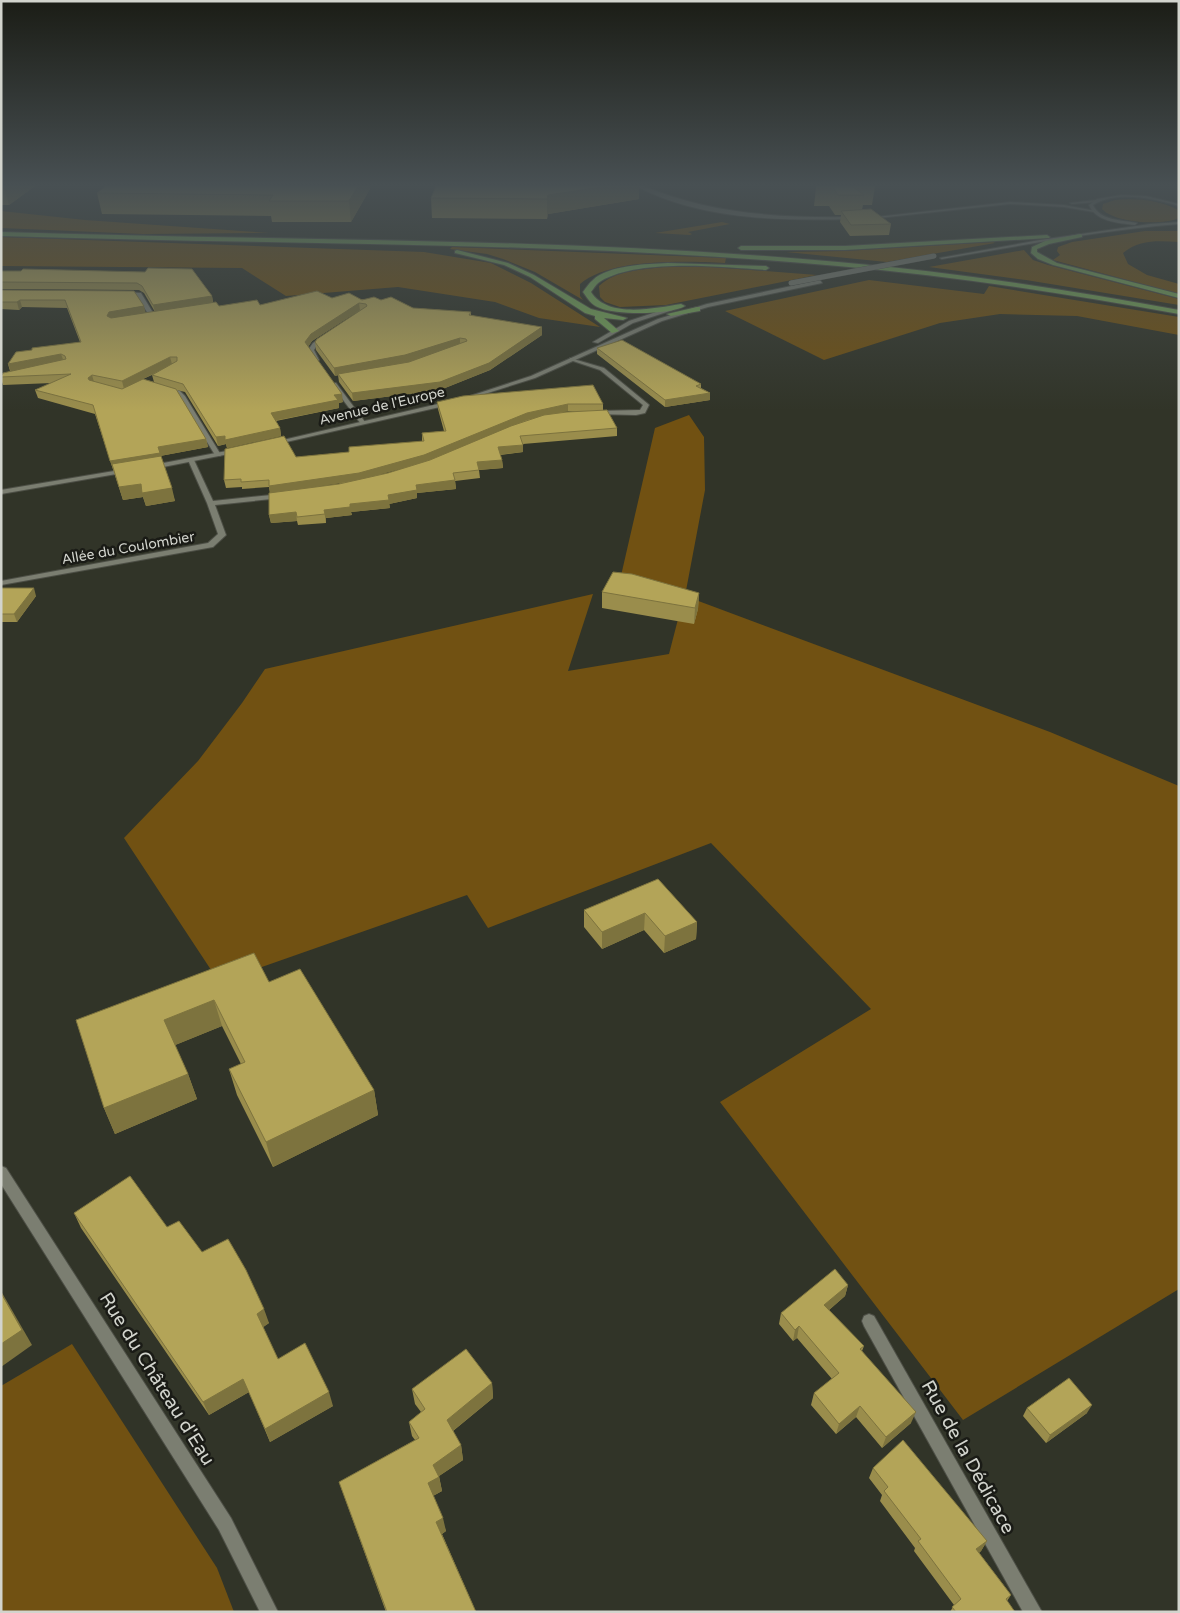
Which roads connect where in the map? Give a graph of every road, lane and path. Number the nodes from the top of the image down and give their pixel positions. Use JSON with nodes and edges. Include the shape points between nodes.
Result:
{"nodes":[{"id":1,"x":491,"y":260,"type":"edge"},
{"id":2,"x":780,"y":260,"type":"edge"},
{"id":3,"x":830,"y":260,"type":"edge"},
{"id":4,"x":911,"y":260,"type":"edge"},
{"id":5,"x":930,"y":260,"type":"edge"},
{"id":6,"x":1045,"y":260,"type":"edge"},
{"id":7,"x":778,"y":268,"type":"dead end"},
{"id":8,"x":806,"y":270,"type":"dead end"},
{"id":9,"x":1060,"y":291,"type":"junction"},
{"id":10,"x":119,"y":294,"type":"edge"},
{"id":11,"x":1179,"y":296,"type":"edge"},
{"id":12,"x":681,"y":306,"type":"junction"},
{"id":13,"x":697,"y":309,"type":"junction"},
{"id":14,"x":1179,"y":310,"type":"edge"},
{"id":15,"x":588,"y":311,"type":"junction"},
{"id":16,"x":161,"y":315,"type":"edge"},
{"id":17,"x":152,"y":316,"type":"junction"},
{"id":18,"x":142,"y":318,"type":"edge"},
{"id":19,"x":640,"y":319,"type":"junction"},
{"id":20,"x":615,"y":331,"type":"junction"},
{"id":21,"x":331,"y":334,"type":"edge"},
{"id":22,"x":572,"y":359,"type":"junction"},
{"id":23,"x":321,"y":366,"type":"edge"},
{"id":24,"x":340,"y":378,"type":"edge"},
{"id":25,"x":159,"y":387,"type":"edge"},
{"id":26,"x":466,"y":399,"type":"edge"},
{"id":27,"x":457,"y":401,"type":"edge"},
{"id":28,"x":591,"y":414,"type":"edge"},
{"id":29,"x":364,"y":423,"type":"junction"},
{"id":30,"x":266,"y":444,"type":"edge"},
{"id":31,"x":247,"y":448,"type":"edge"},
{"id":32,"x":218,"y":455,"type":"junction"},
{"id":33,"x":191,"y":460,"type":"junction"},
{"id":34,"x":148,"y":468,"type":"edge"},
{"id":35,"x":138,"y":469,"type":"edge"},
{"id":36,"x":1,"y":492,"type":"edge"},
{"id":37,"x":292,"y":494,"type":"edge"},
{"id":38,"x":212,"y":503,"type":"junction"},
{"id":39,"x":1,"y":583,"type":"edge"},
{"id":40,"x":1,"y":1172,"type":"edge"},
{"id":41,"x":869,"y":1321,"type":"dead end"},
{"id":42,"x":268,"y":1612,"type":"edge"},
{"id":43,"x":1033,"y":1612,"type":"edge"}],
"edges":[{"from":1,"to":15,"type":"highway","via":[[518,269]]},
{"from":2,"to":9,"type":"highway","via":[[911,271]]},
{"from":3,"to":14,"type":"highway","via":[[1004,280]]},
{"from":4,"to":12,"type":"street","name":"Avenue de l'Europe","bridge":true},
{"from":5,"to":13,"type":"street","name":"Avenue de l'Europe","bridge":true},
{"from":6,"to":11,"type":"highway"},
{"from":7,"to":12,"type":"highway","via":[[689,264],[636,267],[603,275],[592,282],[587,292],[598,303],[622,310],[649,311]]},
{"from":8,"to":9,"type":"highway","via":[[934,277]]},
{"from":9,"to":14,"type":"highway"},
{"from":10,"to":17,"type":"street","via":[[139,294]]},
{"from":12,"to":19,"type":"street","name":"Avenue de l'Europe"},
{"from":13,"to":19,"type":"highway"},
{"from":13,"to":22,"type":"street","name":"Avenue de l'Europe","via":[[641,327]]},
{"from":15,"to":19,"type":"highway"},
{"from":15,"to":20,"type":"highway"},
{"from":16,"to":17,"type":"street"},
{"from":17,"to":18,"type":"street"},
{"from":19,"to":20,"type":"street","name":"Avenue de l'Europe"},
{"from":20,"to":22,"type":"street","name":"Avenue de l'Europe"},
{"from":21,"to":23,"type":"street","via":[[311,350]]},
{"from":22,"to":26,"type":"street","name":"Avenue de l'Europe","via":[[528,379]]},
{"from":22,"to":28,"type":"street","via":[[602,368],[646,405],[642,412],[636,413]]},
{"from":24,"to":29,"type":"street","via":[[330,380]]},
{"from":25,"to":32,"type":"street","via":[[181,394]]},
{"from":27,"to":29,"type":"street","name":"Avenue de l'Europe"},
{"from":29,"to":30,"type":"street","name":"Avenue de l'Europe"},
{"from":31,"to":32,"type":"street"},
{"from":32,"to":33,"type":"street"},
{"from":33,"to":34,"type":"street"},
{"from":33,"to":38,"type":"street","name":"Allée du Coulombier"},
{"from":35,"to":36,"type":"street"},
{"from":37,"to":38,"type":"street"},
{"from":38,"to":39,"type":"street","name":"Allée du Coulombier","via":[[222,535],[210,545]]},
{"from":40,"to":42,"type":"street","name":"Rue du Château d'Eau","via":[[225,1524]]},
{"from":41,"to":43,"type":"street","name":"Rue de la Dédicace"}]}
